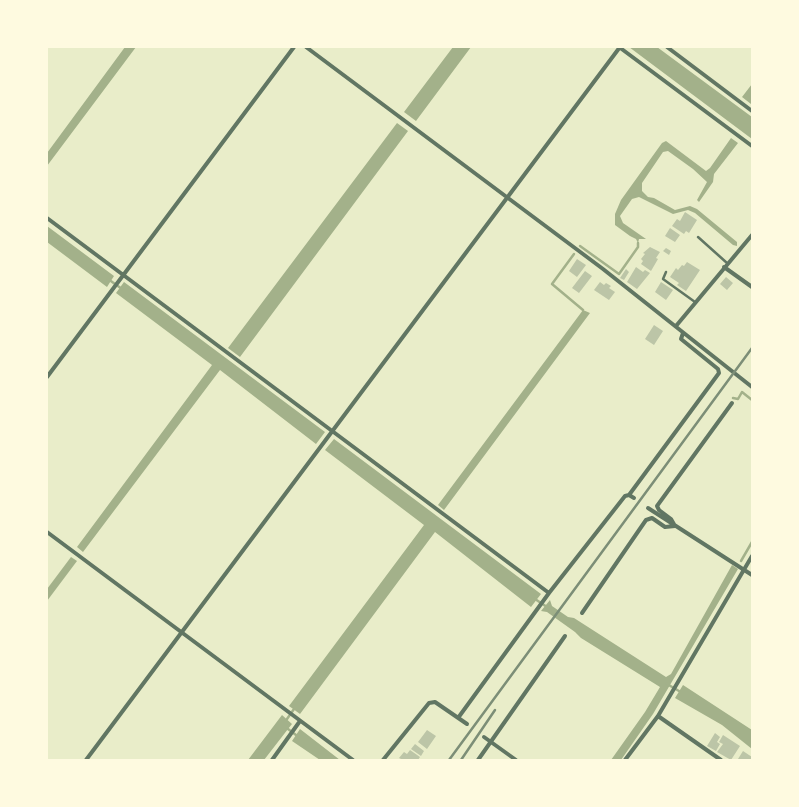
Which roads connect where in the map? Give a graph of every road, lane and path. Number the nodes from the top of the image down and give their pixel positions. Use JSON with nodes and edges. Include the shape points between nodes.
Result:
{"nodes":[{"id":1,"x":294,"y":47,"type":"edge"},
{"id":2,"x":306,"y":47,"type":"edge"},
{"id":3,"x":619,"y":47,"type":"edge"},
{"id":4,"x":667,"y":47,"type":"edge"},
{"id":5,"x":752,"y":111,"type":"edge"},
{"id":6,"x":752,"y":146,"type":"edge"},
{"id":7,"x":507,"y":198,"type":"junction"},
{"id":8,"x":47,"y":218,"type":"edge"},
{"id":9,"x":752,"y":234,"type":"edge"},
{"id":10,"x":698,"y":237,"type":"dead end"},
{"id":11,"x":726,"y":265,"type":"junction"},
{"id":12,"x":666,"y":272,"type":"dead end"},
{"id":13,"x":123,"y":274,"type":"junction"},
{"id":14,"x":752,"y":287,"type":"edge"},
{"id":15,"x":695,"y":302,"type":"junction"},
{"id":16,"x":676,"y":326,"type":"junction"},
{"id":17,"x":684,"y":333,"type":"junction"},
{"id":18,"x":47,"y":377,"type":"edge"},
{"id":19,"x":752,"y":387,"type":"edge"},
{"id":20,"x":732,"y":403,"type":"dead end"},
{"id":21,"x":332,"y":431,"type":"junction"},
{"id":22,"x":629,"y":495,"type":"junction"},
{"id":23,"x":634,"y":498,"type":"dead end"},
{"id":24,"x":648,"y":508,"type":"dead end"},
{"id":25,"x":675,"y":526,"type":"junction"},
{"id":26,"x":47,"y":532,"type":"edge"},
{"id":27,"x":752,"y":556,"type":"edge"},
{"id":28,"x":744,"y":569,"type":"junction"},
{"id":29,"x":752,"y":575,"type":"edge"},
{"id":30,"x":549,"y":594,"type":"junction"},
{"id":31,"x":582,"y":613,"type":"dead end"},
{"id":32,"x":183,"y":633,"type":"junction"},
{"id":33,"x":565,"y":636,"type":"dead end"},
{"id":34,"x":658,"y":716,"type":"junction"},
{"id":35,"x":458,"y":718,"type":"junction"},
{"id":36,"x":300,"y":721,"type":"junction"},
{"id":37,"x":467,"y":724,"type":"dead end"},
{"id":38,"x":484,"y":737,"type":"dead end"},
{"id":39,"x":491,"y":742,"type":"junction"},
{"id":40,"x":86,"y":760,"type":"edge"},
{"id":41,"x":272,"y":760,"type":"edge"},
{"id":42,"x":352,"y":760,"type":"edge"},
{"id":43,"x":383,"y":760,"type":"edge"},
{"id":44,"x":478,"y":760,"type":"edge"},
{"id":45,"x":516,"y":760,"type":"edge"},
{"id":46,"x":625,"y":760,"type":"edge"},
{"id":47,"x":721,"y":760,"type":"edge"}],
"edges":[{"from":1,"to":13,"type":"street"},
{"from":2,"to":7,"type":"street"},
{"from":3,"to":6,"type":"street"},
{"from":3,"to":7,"type":"street"},
{"from":4,"to":5,"type":"street"},
{"from":7,"to":16,"type":"street"},
{"from":7,"to":21,"type":"street"},
{"from":8,"to":13,"type":"street"},
{"from":9,"to":11,"type":"street"},
{"from":10,"to":11,"type":"lane"},
{"from":11,"to":14,"type":"street"},
{"from":11,"to":15,"type":"street"},
{"from":12,"to":15,"type":"lane","via":[[663,279]]},
{"from":13,"to":18,"type":"street"},
{"from":13,"to":21,"type":"street"},
{"from":15,"to":16,"type":"street"},
{"from":16,"to":17,"type":"street"},
{"from":17,"to":19,"type":"street"},
{"from":17,"to":22,"type":"street","via":[[681,339],[718,369],[719,374]]},
{"from":20,"to":25,"type":"street","via":[[657,506]]},
{"from":21,"to":30,"type":"street"},
{"from":21,"to":32,"type":"street"},
{"from":22,"to":23,"type":"street"},
{"from":22,"to":30,"type":"street","via":[[625,496]]},
{"from":24,"to":25,"type":"street"},
{"from":25,"to":28,"type":"street"},
{"from":25,"to":31,"type":"street","via":[[665,527],[652,518],[646,520]]},
{"from":26,"to":32,"type":"street"},
{"from":27,"to":28,"type":"street"},
{"from":28,"to":29,"type":"street"},
{"from":28,"to":34,"type":"street"},
{"from":30,"to":35,"type":"street"},
{"from":32,"to":36,"type":"street"},
{"from":32,"to":40,"type":"street"},
{"from":33,"to":39,"type":"street"},
{"from":34,"to":46,"type":"street"},
{"from":34,"to":47,"type":"street"},
{"from":35,"to":37,"type":"street"},
{"from":35,"to":43,"type":"street","via":[[435,702],[428,703]]},
{"from":36,"to":41,"type":"street"},
{"from":36,"to":42,"type":"street"},
{"from":38,"to":39,"type":"street"},
{"from":39,"to":44,"type":"street"},
{"from":39,"to":45,"type":"street"}]}
